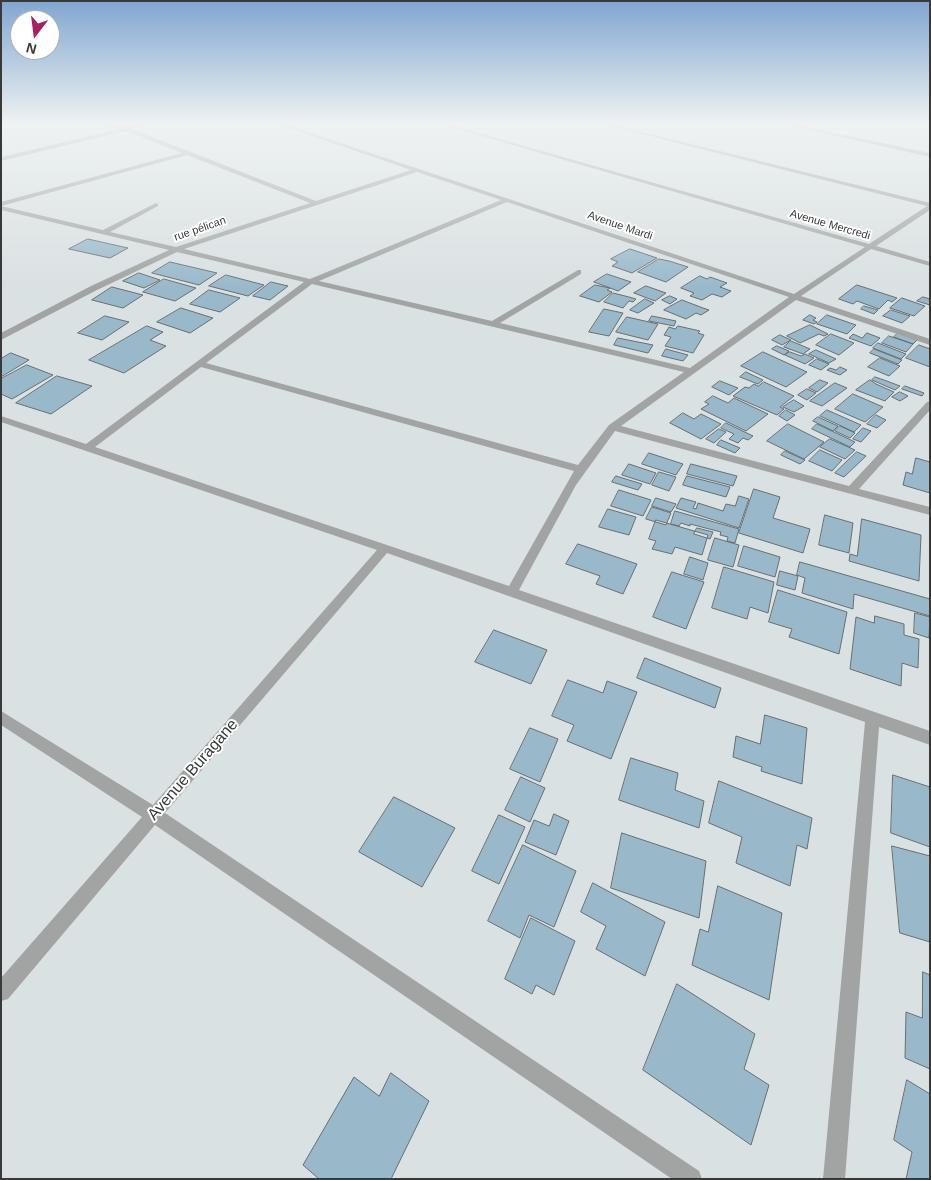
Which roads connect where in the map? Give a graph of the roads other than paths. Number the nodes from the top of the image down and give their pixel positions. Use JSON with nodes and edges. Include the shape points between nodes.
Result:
{"nodes":[{"id":1,"x":103,"y":177,"type":"edge"},
{"id":2,"x":247,"y":177,"type":"edge"},
{"id":3,"x":394,"y":177,"type":"edge"},
{"id":4,"x":438,"y":177,"type":"edge"},
{"id":5,"x":629,"y":177,"type":"edge"},
{"id":6,"x":815,"y":177,"type":"edge"},
{"id":7,"x":507,"y":200,"type":"junction"},
{"id":8,"x":313,"y":202,"type":"junction"},
{"id":9,"x":156,"y":205,"type":"dead end"},
{"id":10,"x":1,"y":206,"type":"edge"},
{"id":11,"x":930,"y":206,"type":"edge"},
{"id":12,"x":104,"y":232,"type":"junction"},
{"id":13,"x":870,"y":246,"type":"junction"},
{"id":14,"x":177,"y":249,"type":"junction"},
{"id":15,"x":930,"y":264,"type":"edge"},
{"id":16,"x":578,"y":272,"type":"dead end"},
{"id":17,"x":309,"y":282,"type":"junction"},
{"id":18,"x":795,"y":297,"type":"junction"},
{"id":19,"x":492,"y":325,"type":"junction"},
{"id":20,"x":1,"y":337,"type":"edge"},
{"id":21,"x":930,"y":342,"type":"edge"},
{"id":22,"x":199,"y":364,"type":"junction"},
{"id":23,"x":691,"y":370,"type":"junction"},
{"id":24,"x":930,"y":404,"type":"edge"},
{"id":25,"x":1,"y":419,"type":"edge"},
{"id":26,"x":613,"y":427,"type":"junction"},
{"id":27,"x":88,"y":447,"type":"junction"},
{"id":28,"x":581,"y":469,"type":"junction"},
{"id":29,"x":852,"y":490,"type":"junction"},
{"id":30,"x":930,"y":511,"type":"edge"},
{"id":31,"x":384,"y":548,"type":"junction"},
{"id":32,"x":512,"y":592,"type":"junction"},
{"id":33,"x":1,"y":717,"type":"edge"},
{"id":34,"x":872,"y":719,"type":"junction"},
{"id":35,"x":930,"y":738,"type":"edge"},
{"id":36,"x":154,"y":815,"type":"junction"},
{"id":37,"x":1,"y":992,"type":"edge"},
{"id":38,"x":691,"y":1179,"type":"edge"},
{"id":39,"x":834,"y":1179,"type":"edge"}],
"edges":[{"from":1,"to":10,"type":"street"},
{"from":2,"to":8,"type":"street"},
{"from":3,"to":8,"type":"street","name":"rue pélican"},
{"from":4,"to":7,"type":"street","name":"Avenue Mardi"},
{"from":5,"to":13,"type":"street","name":"Avenue Mercredi"},
{"from":6,"to":11,"type":"street"},
{"from":7,"to":17,"type":"street"},
{"from":7,"to":18,"type":"street","name":"Avenue Mardi"},
{"from":8,"to":14,"type":"street","name":"rue pélican"},
{"from":9,"to":12,"type":"street"},
{"from":10,"to":12,"type":"street"},
{"from":11,"to":13,"type":"street"},
{"from":12,"to":14,"type":"street"},
{"from":13,"to":15,"type":"street","name":"Avenue Mercredi"},
{"from":13,"to":18,"type":"street"},
{"from":14,"to":17,"type":"street"},
{"from":14,"to":20,"type":"street","name":"rue pélican"},
{"from":16,"to":19,"type":"street"},
{"from":17,"to":19,"type":"street"},
{"from":17,"to":22,"type":"street"},
{"from":18,"to":21,"type":"street","name":"Avenue Mardi"},
{"from":18,"to":23,"type":"street"},
{"from":19,"to":23,"type":"street"},
{"from":22,"to":27,"type":"street"},
{"from":22,"to":28,"type":"street"},
{"from":23,"to":26,"type":"street"},
{"from":24,"to":29,"type":"street"},
{"from":25,"to":27,"type":"street"},
{"from":26,"to":28,"type":"street"},
{"from":26,"to":29,"type":"street"},
{"from":27,"to":31,"type":"street"},
{"from":28,"to":32,"type":"street"},
{"from":29,"to":30,"type":"street"},
{"from":31,"to":32,"type":"street"},
{"from":31,"to":36,"type":"street","name":"Avenue Buragane"},
{"from":32,"to":34,"type":"street"},
{"from":33,"to":36,"type":"street"},
{"from":34,"to":35,"type":"street"},
{"from":34,"to":39,"type":"street"},
{"from":36,"to":37,"type":"street","name":"Avenue Buragane"},
{"from":36,"to":38,"type":"street"}]}
